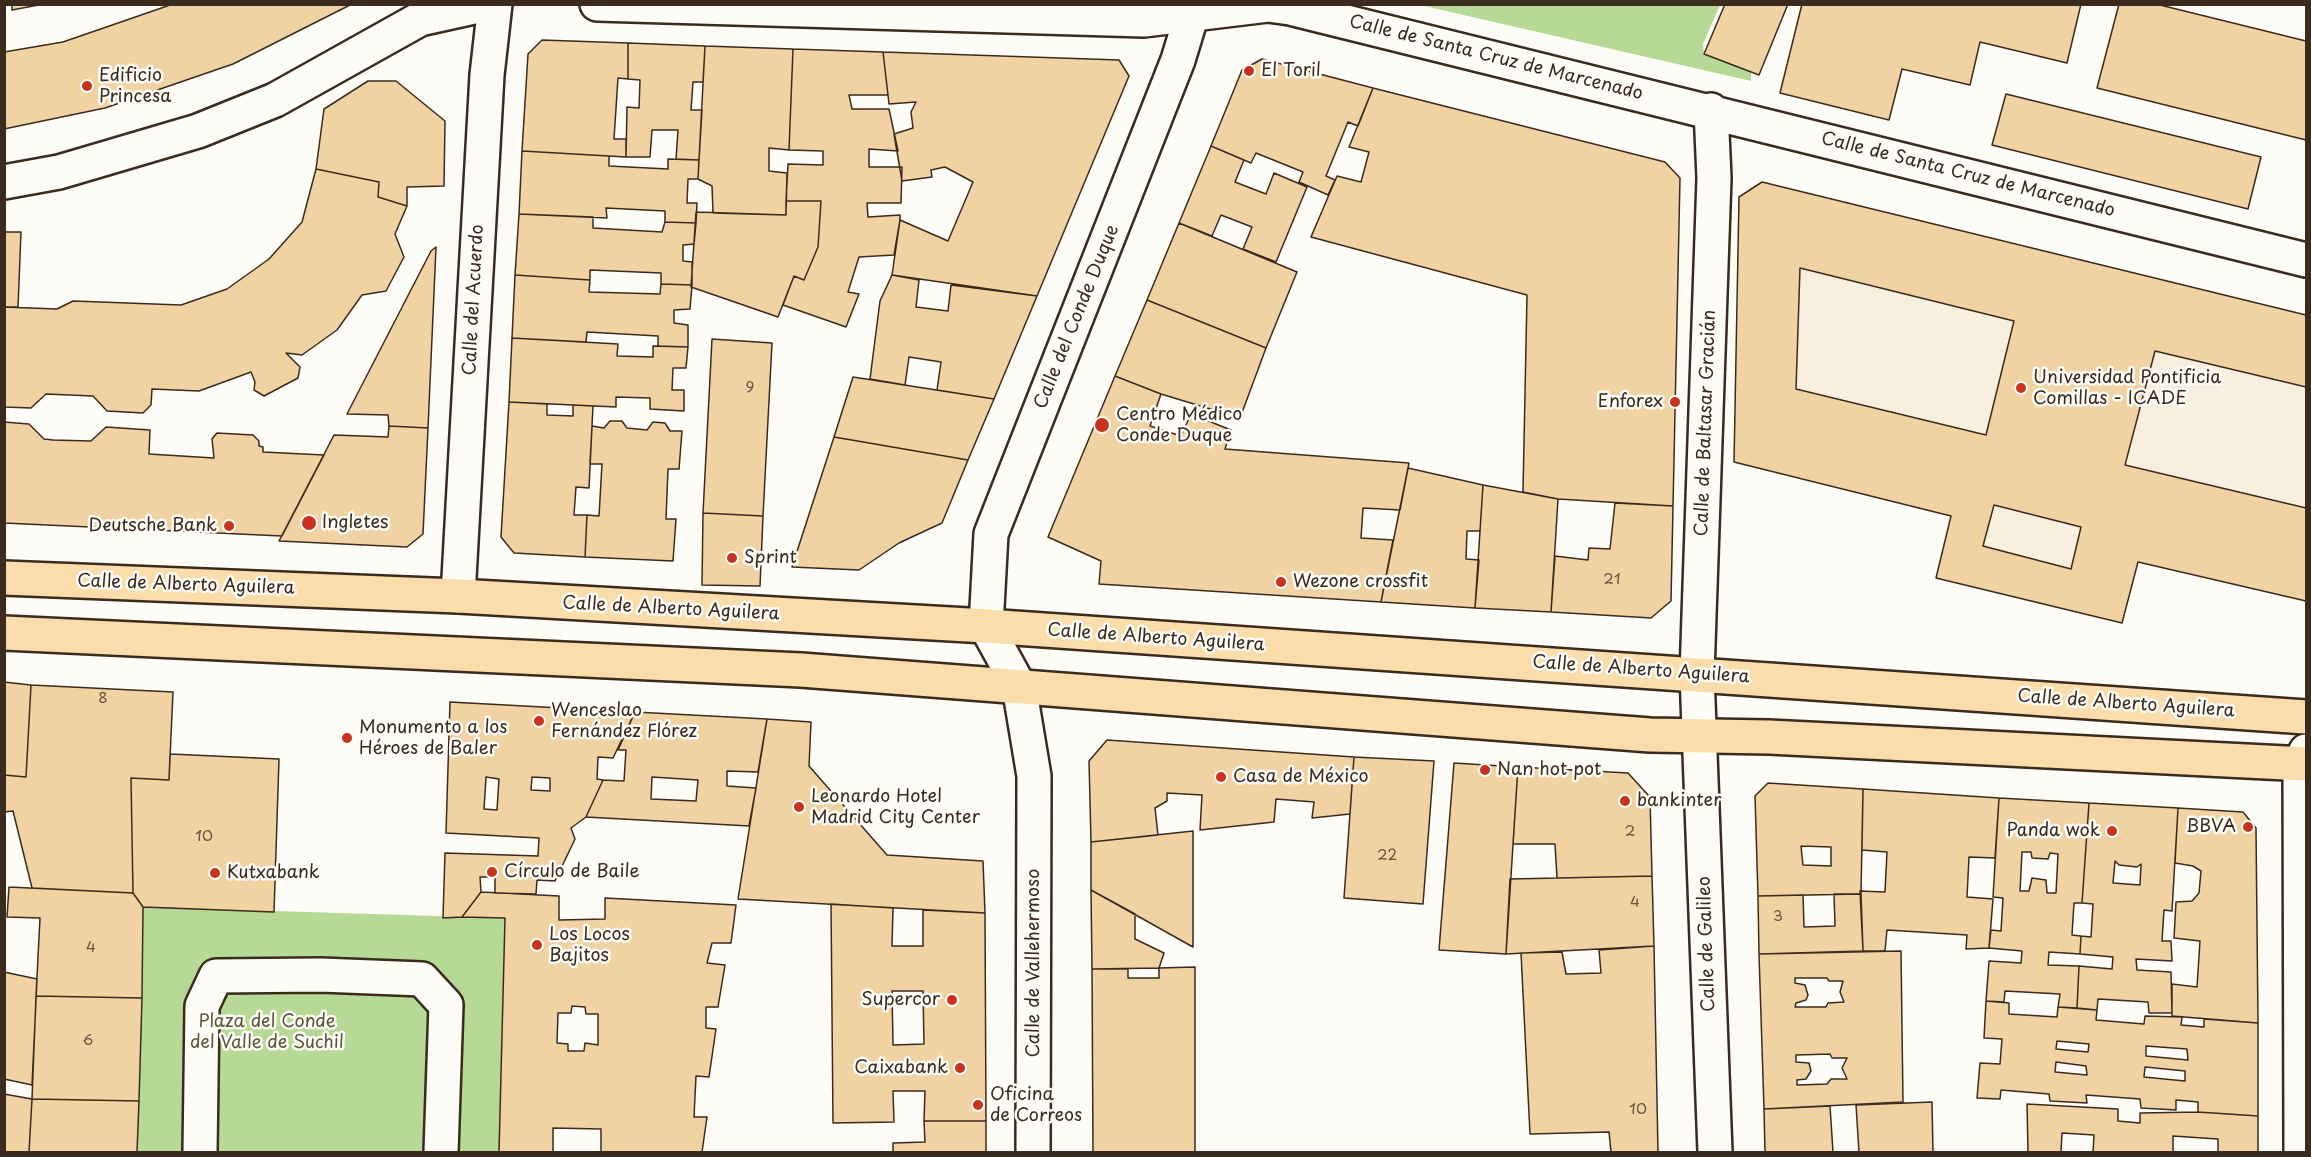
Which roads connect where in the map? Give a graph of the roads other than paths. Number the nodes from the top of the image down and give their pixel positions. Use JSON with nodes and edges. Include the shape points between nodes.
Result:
{"nodes":[{"id":1,"x":488,"y":4,"type":"edge"},
{"id":2,"x":495,"y":4,"type":"edge"},
{"id":3,"x":597,"y":4,"type":"edge"},
{"id":4,"x":1245,"y":6,"type":"edge"},
{"id":5,"x":1193,"y":9,"type":"edge"},
{"id":6,"x":1711,"y":110,"type":"junction"},
{"id":7,"x":4,"y":182,"type":"edge"},
{"id":8,"x":2307,"y":260,"type":"edge"},
{"id":9,"x":4,"y":578,"type":"edge"},
{"id":10,"x":458,"y":596,"type":"junction"},
{"id":11,"x":986,"y":626,"type":"junction"},
{"id":12,"x":4,"y":633,"type":"edge"},
{"id":13,"x":1697,"y":674,"type":"junction"},
{"id":14,"x":1019,"y":686,"type":"junction"},
{"id":15,"x":2307,"y":717,"type":"edge"},
{"id":16,"x":1701,"y":735,"type":"junction"},
{"id":17,"x":2304,"y":760,"type":"edge"},
{"id":18,"x":200,"y":1152,"type":"edge"},
{"id":19,"x":441,"y":1152,"type":"edge"},
{"id":20,"x":1034,"y":1152,"type":"edge"},
{"id":21,"x":1715,"y":1152,"type":"edge"},
{"id":22,"x":2301,"y":1152,"type":"edge"}],
"edges":[{"from":1,"to":7,"type":"street","via":[[420,19],[275,100],[198,131],[58,172]]},
{"from":2,"to":10,"type":"street","name":"Calle del Acuerdo","via":[[487,75]]},
{"from":3,"to":5,"type":"street","name":"Calle de Santa Cruz de Marcenado","via":[[1132,20],[1161,20]]},
{"from":4,"to":5,"type":"street","name":"Calle de Santa Cruz de Marcenado"},
{"from":4,"to":6,"type":"street","name":"Calle de Santa Cruz de Marcenado","via":[[1268,4],[1290,8]]},
{"from":5,"to":11,"type":"street","name":"Calle del Conde Duque","via":[[1178,60],[991,534]]},
{"from":6,"to":8,"type":"street","name":"Calle de Santa Cruz de Marcenado"},
{"from":6,"to":13,"type":"street","name":"Calle de Baltasar Gracián","via":[[1714,178]]},
{"from":9,"to":10,"type":"main road","name":"Calle de Alberto Aguilera"},
{"from":10,"to":11,"type":"main road","name":"Calle de Alberto Aguilera"},
{"from":11,"to":13,"type":"main road","name":"Calle de Alberto Aguilera"},
{"from":11,"to":14,"type":"street","name":"Calle de Vallehermoso"},
{"from":12,"to":14,"type":"main road","via":[[801,670]]},
{"from":13,"to":15,"type":"main road","name":"Calle de Alberto Aguilera"},
{"from":13,"to":16,"type":"street","name":"Calle de Baltasar Gracián"},
{"from":14,"to":16,"type":"main road","via":[[1650,735]]},
{"from":14,"to":20,"type":"street","name":"Calle de Vallehermoso","via":[[1032,758],[1034,810]]},
{"from":16,"to":17,"type":"main road"},
{"from":16,"to":21,"type":"street","name":"Calle de Galileo"},
{"from":17,"to":22,"type":"street"},
{"from":18,"to":19,"type":"street","via":[[202,1006],[216,976],[321,975],[422,979],[446,1005]]}]}
